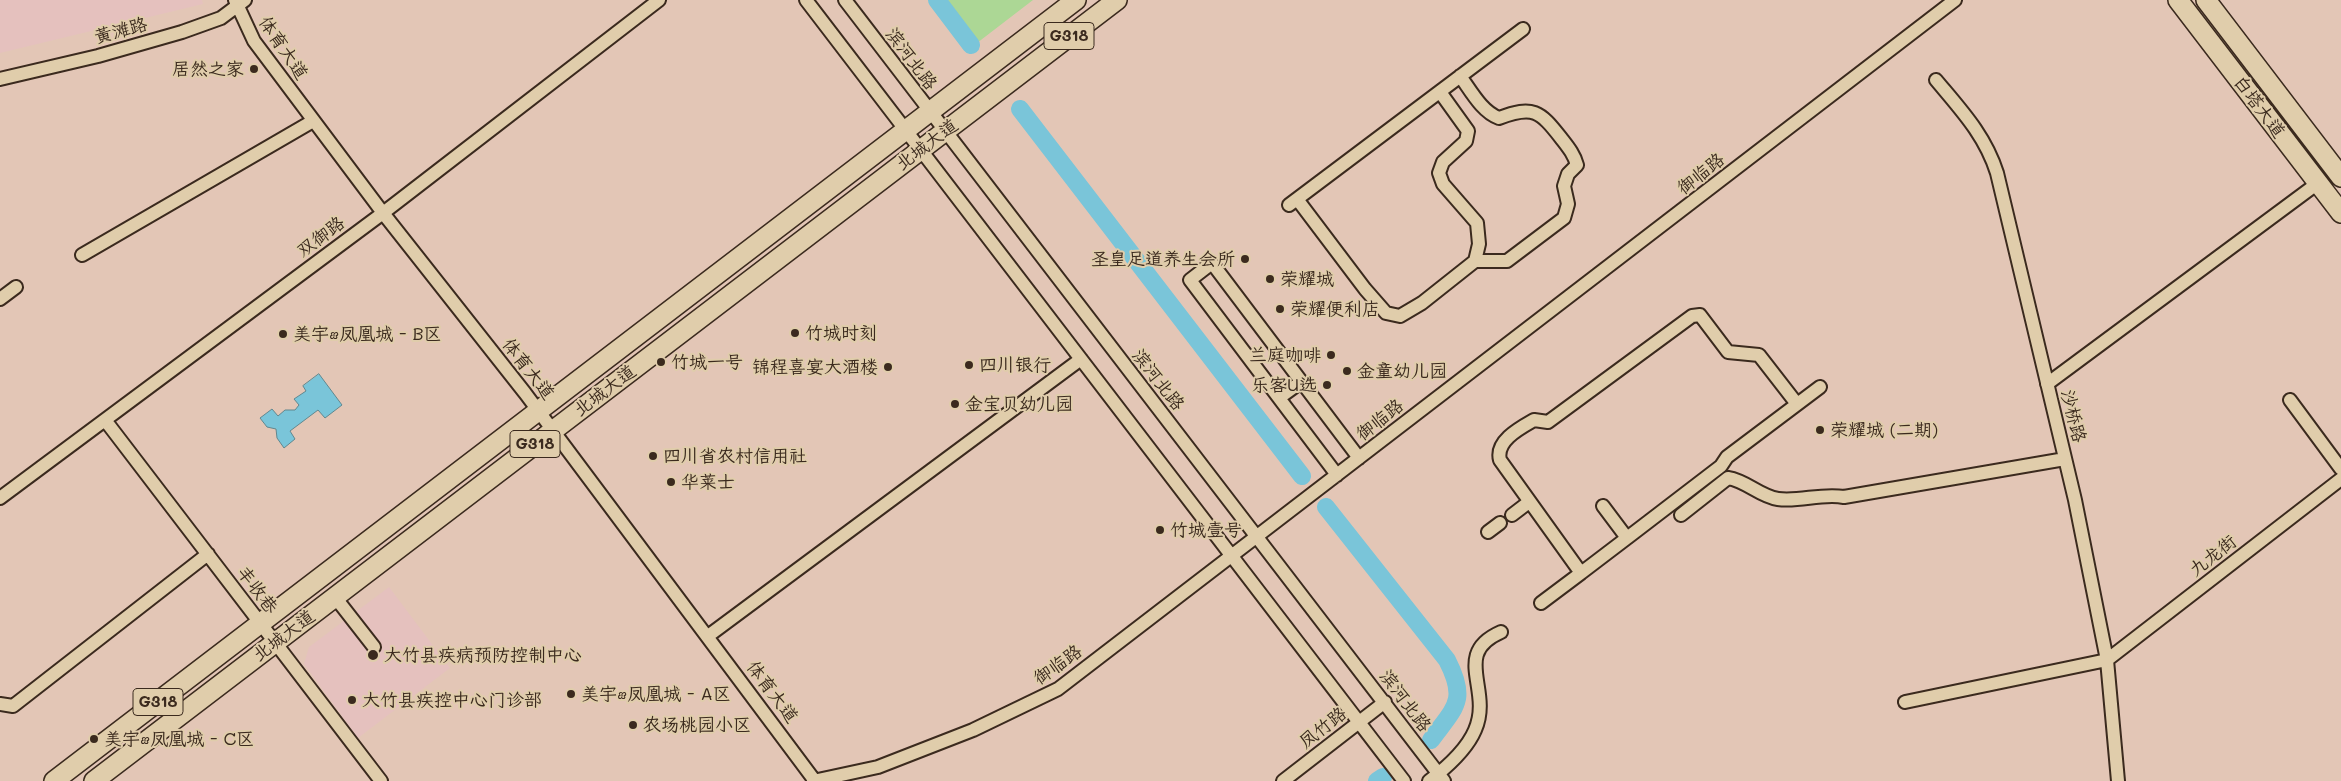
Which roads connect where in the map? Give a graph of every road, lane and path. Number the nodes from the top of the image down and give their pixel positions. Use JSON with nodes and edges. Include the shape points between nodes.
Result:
{"nodes":[{"id":1,"x":659,"y":0,"type":"edge"},
{"id":2,"x":806,"y":0,"type":"edge"},
{"id":3,"x":845,"y":0,"type":"edge"},
{"id":4,"x":1076,"y":0,"type":"edge"},
{"id":5,"x":1116,"y":0,"type":"edge"},
{"id":6,"x":1955,"y":0,"type":"edge"},
{"id":7,"x":2178,"y":0,"type":"edge"},
{"id":8,"x":2206,"y":0,"type":"edge"},
{"id":9,"x":239,"y":2,"type":"edge"},
{"id":10,"x":1523,"y":29,"type":"dead end"},
{"id":11,"x":1460,"y":76,"type":"junction"},
{"id":12,"x":0,"y":79,"type":"edge"},
{"id":13,"x":1936,"y":80,"type":"dead end"},
{"id":14,"x":1440,"y":92,"type":"junction"},
{"id":15,"x":930,"y":112,"type":"junction"},
{"id":16,"x":313,"y":121,"type":"junction"},
{"id":17,"x":905,"y":130,"type":"junction"},
{"id":18,"x":944,"y":132,"type":"junction"},
{"id":19,"x":920,"y":150,"type":"junction"},
{"id":20,"x":2341,"y":177,"type":"edge"},
{"id":21,"x":2318,"y":183,"type":"junction"},
{"id":22,"x":383,"y":213,"type":"junction"},
{"id":23,"x":2341,"y":213,"type":"edge"},
{"id":24,"x":82,"y":254,"type":"dead end"},
{"id":25,"x":1475,"y":261,"type":"junction"},
{"id":26,"x":16,"y":287,"type":"dead end"},
{"id":27,"x":0,"y":299,"type":"edge"},
{"id":28,"x":1081,"y":359,"type":"junction"},
{"id":29,"x":1301,"y":382,"type":"junction"},
{"id":30,"x":2047,"y":384,"type":"junction"},
{"id":31,"x":1820,"y":387,"type":"dead end"},
{"id":32,"x":1279,"y":398,"type":"junction"},
{"id":33,"x":2290,"y":400,"type":"dead end"},
{"id":34,"x":1797,"y":404,"type":"junction"},
{"id":35,"x":538,"y":411,"type":"junction"},
{"id":36,"x":105,"y":420,"type":"junction"},
{"id":37,"x":553,"y":431,"type":"junction"},
{"id":38,"x":1359,"y":458,"type":"junction"},
{"id":39,"x":2065,"y":459,"type":"junction"},
{"id":40,"x":2341,"y":469,"type":"edge"},
{"id":41,"x":1336,"y":476,"type":"junction"},
{"id":42,"x":2341,"y":478,"type":"edge"},
{"id":43,"x":0,"y":498,"type":"edge"},
{"id":44,"x":1529,"y":502,"type":"junction"},
{"id":45,"x":1603,"y":506,"type":"dead end"},
{"id":46,"x":1512,"y":514,"type":"dead end"},
{"id":47,"x":1681,"y":515,"type":"dead end"},
{"id":48,"x":1500,"y":523,"type":"dead end"},
{"id":49,"x":1488,"y":532,"type":"dead end"},
{"id":50,"x":1257,"y":537,"type":"junction"},
{"id":51,"x":1627,"y":538,"type":"junction"},
{"id":52,"x":208,"y":554,"type":"junction"},
{"id":53,"x":1232,"y":556,"type":"junction"},
{"id":54,"x":1581,"y":573,"type":"junction"},
{"id":55,"x":335,"y":597,"type":"junction"},
{"id":56,"x":1541,"y":603,"type":"dead end"},
{"id":57,"x":261,"y":623,"type":"junction"},
{"id":58,"x":1501,"y":632,"type":"dead end"},
{"id":59,"x":708,"y":636,"type":"junction"},
{"id":60,"x":276,"y":643,"type":"junction"},
{"id":61,"x":374,"y":647,"type":"dead end"},
{"id":62,"x":2107,"y":660,"type":"junction"},
{"id":63,"x":1385,"y":702,"type":"junction"},
{"id":64,"x":1905,"y":702,"type":"dead end"},
{"id":65,"x":0,"y":704,"type":"edge"},
{"id":66,"x":1359,"y":723,"type":"junction"},
{"id":67,"x":1437,"y":776,"type":"edge"},
{"id":68,"x":54,"y":781,"type":"edge"},
{"id":69,"x":94,"y":781,"type":"edge"},
{"id":70,"x":381,"y":781,"type":"edge"},
{"id":71,"x":814,"y":781,"type":"edge"},
{"id":72,"x":1283,"y":781,"type":"edge"},
{"id":73,"x":1404,"y":781,"type":"edge"},
{"id":74,"x":2118,"y":781,"type":"edge"}],
"edges":[{"from":1,"to":22,"type":"street","name":"双御路"},
{"from":2,"to":17,"type":"street"},
{"from":3,"to":15,"type":"street","name":"滨河北路"},
{"from":4,"to":15,"type":"highway","name":"北城大道","number":"G318"},
{"from":5,"to":18,"type":"highway","name":"北城大道","number":"G318"},
{"from":6,"to":38,"type":"street","name":"御临路"},
{"from":7,"to":21,"type":"highway","name":"白塔大道"},
{"from":8,"to":20,"type":"highway","name":"白塔大道"},
{"from":9,"to":12,"type":"street","name":"黄滩路","via":[[221,18],[182,32]]},
{"from":9,"to":16,"type":"street","name":"体育大道","via":[[254,41]]},
{"from":10,"to":11,"type":"street"},
{"from":11,"to":14,"type":"street"},
{"from":11,"to":25,"type":"street","via":[[1493,116],[1499,118],[1513,112],[1529,111],[1541,114],[1574,156],[1577,165],[1568,174],[1564,186],[1568,204],[1564,218],[1507,261]]},
{"from":13,"to":30,"type":"street","name":"沙桥路","via":[[1971,121],[1992,158]]},
{"from":14,"to":25,"type":"street","via":[[1468,131],[1466,141],[1443,162],[1439,173],[1443,184],[1477,223],[1479,244]]},
{"from":14,"to":25,"type":"street","via":[[1293,202],[1386,313],[1400,316],[1422,303]]},
{"from":15,"to":17,"type":"highway","name":"北城大道","number":"G318"},
{"from":15,"to":18,"type":"street","name":"滨河北路"},
{"from":16,"to":22,"type":"street","name":"体育大道"},
{"from":16,"to":24,"type":"street"},
{"from":17,"to":19,"type":"street"},
{"from":17,"to":35,"type":"highway","name":"北城大道","number":"G318"},
{"from":18,"to":19,"type":"highway","name":"北城大道","number":"G318"},
{"from":18,"to":50,"type":"street","name":"滨河北路"},
{"from":19,"to":28,"type":"street"},
{"from":19,"to":37,"type":"highway","name":"北城大道","number":"G318"},
{"from":21,"to":23,"type":"highway","name":"白塔大道"},
{"from":21,"to":30,"type":"street"},
{"from":22,"to":35,"type":"street","name":"体育大道"},
{"from":22,"to":36,"type":"street","name":"双御路"},
{"from":26,"to":27,"type":"street"},
{"from":28,"to":53,"type":"street"},
{"from":28,"to":59,"type":"street"},
{"from":29,"to":32,"type":"street"},
{"from":29,"to":32,"type":"street","via":[[1212,263],[1190,280]]},
{"from":29,"to":38,"type":"street"},
{"from":30,"to":39,"type":"street","name":"沙桥路"},
{"from":31,"to":34,"type":"street"},
{"from":32,"to":41,"type":"street"},
{"from":33,"to":40,"type":"street"},
{"from":34,"to":44,"type":"street","via":[[1759,355],[1728,352],[1700,315],[1692,316],[1548,422],[1534,420],[1505,440],[1500,446],[1500,460]]},
{"from":34,"to":51,"type":"street"},
{"from":35,"to":37,"type":"street","name":"体育大道"},
{"from":35,"to":57,"type":"highway","name":"北城大道","number":"G318"},
{"from":36,"to":43,"type":"street","name":"双御路"},
{"from":36,"to":52,"type":"street","name":"丰收巷"},
{"from":37,"to":55,"type":"highway","name":"北城大道","number":"G318"},
{"from":37,"to":59,"type":"street","name":"体育大道"},
{"from":38,"to":41,"type":"street","name":"御临路"},
{"from":39,"to":47,"type":"street","via":[[1844,497],[1829,494],[1790,500],[1768,497],[1747,484],[1728,478]]},
{"from":39,"to":62,"type":"street","name":"沙桥路"},
{"from":41,"to":50,"type":"street","name":"御临路"},
{"from":42,"to":62,"type":"street","name":"九龙街"},
{"from":44,"to":46,"type":"street"},
{"from":44,"to":54,"type":"street"},
{"from":45,"to":51,"type":"street"},
{"from":48,"to":49,"type":"street"},
{"from":50,"to":53,"type":"street","name":"御临路"},
{"from":50,"to":63,"type":"street","name":"滨河北路"},
{"from":51,"to":54,"type":"street"},
{"from":52,"to":57,"type":"street","name":"丰收巷"},
{"from":52,"to":65,"type":"street","via":[[13,706]]},
{"from":53,"to":66,"type":"street"},
{"from":53,"to":71,"type":"street","name":"御临路","via":[[1050,693],[973,730],[878,767]]},
{"from":54,"to":56,"type":"street"},
{"from":55,"to":60,"type":"highway","name":"北城大道","number":"G318"},
{"from":55,"to":61,"type":"street"},
{"from":57,"to":60,"type":"street","name":"丰收巷"},
{"from":57,"to":68,"type":"highway","name":"北城大道","number":"G318"},
{"from":58,"to":67,"type":"street","via":[[1481,644],[1476,652],[1474,663],[1481,704],[1476,729]]},
{"from":59,"to":71,"type":"street","name":"体育大道"},
{"from":60,"to":69,"type":"highway","name":"北城大道","number":"G318"},
{"from":60,"to":70,"type":"street","name":"丰收巷"},
{"from":62,"to":64,"type":"street"},
{"from":62,"to":74,"type":"street","name":"沙桥路"},
{"from":63,"to":66,"type":"street","name":"凤竹路"},
{"from":63,"to":67,"type":"street","name":"滨河北路"},
{"from":66,"to":72,"type":"street","name":"凤竹路"},
{"from":66,"to":73,"type":"street"}]}
